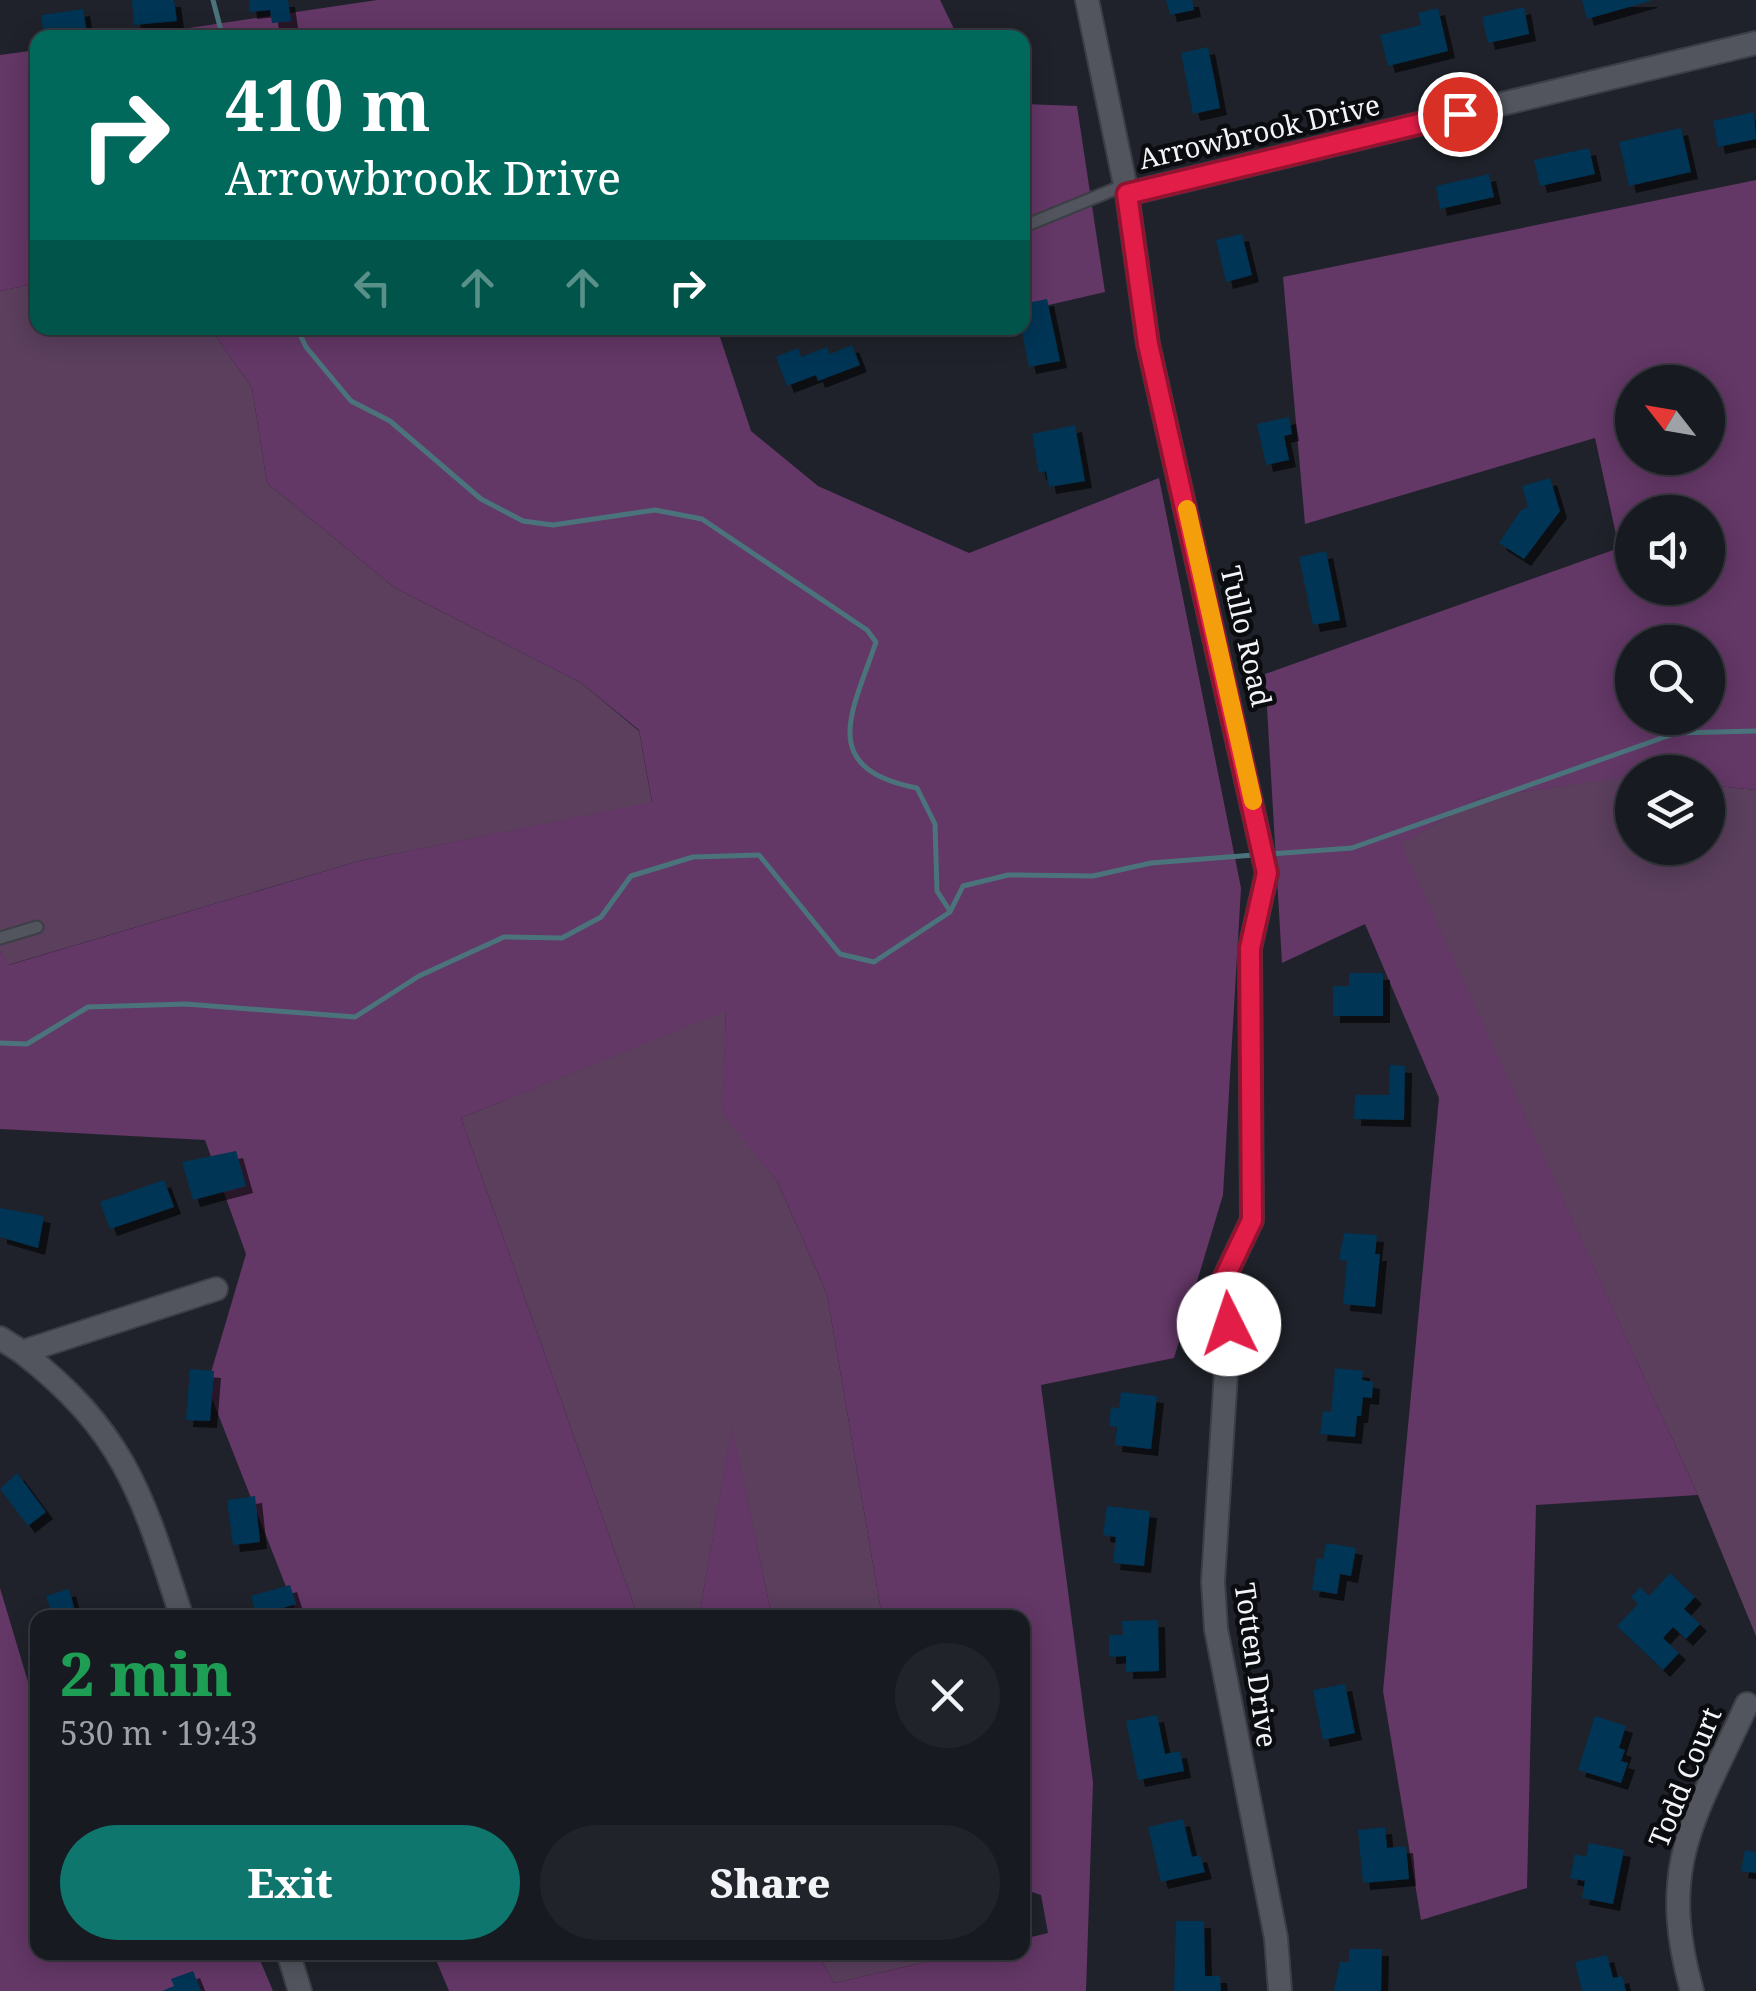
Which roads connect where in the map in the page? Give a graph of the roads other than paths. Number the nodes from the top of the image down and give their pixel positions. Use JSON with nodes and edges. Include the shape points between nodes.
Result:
{"nodes":[{"id":1,"x":1086,"y":0,"type":"edge"},
{"id":2,"x":1756,"y":43,"type":"edge"},
{"id":3,"x":1126,"y":190,"type":"junction"},
{"id":4,"x":1030,"y":223,"type":"edge"},
{"id":5,"x":37,"y":927,"type":"dead end"},
{"id":6,"x":0,"y":938,"type":"edge"},
{"id":7,"x":1221,"y":1285,"type":"joint"},
{"id":8,"x":216,"y":1288,"type":"dead end"},
{"id":9,"x":0,"y":1338,"type":"edge"},
{"id":10,"x":22,"y":1352,"type":"junction"},
{"id":11,"x":179,"y":1610,"type":"edge"},
{"id":12,"x":1747,"y":1704,"type":"dead end"},
{"id":13,"x":290,"y":1960,"type":"edge"},
{"id":14,"x":300,"y":1991,"type":"edge"},
{"id":15,"x":1280,"y":1991,"type":"edge"},
{"id":16,"x":1692,"y":1991,"type":"edge"}],
"edges":[{"from":1,"to":3,"type":"street","name":"Tullo Road"},
{"from":2,"to":3,"type":"street","name":"Arrowbrook Drive"},
{"from":3,"to":4,"type":"lane"},
{"from":3,"to":7,"type":"street","name":"Tullo Road","via":[[1148,344],[1267,873],[1250,948],[1252,1220]]},
{"from":5,"to":6,"type":"lane"},
{"from":7,"to":15,"type":"street","name":"Totten Drive","via":[[1229,1324],[1216,1629],[1276,1938]]},
{"from":8,"to":10,"type":"street"},
{"from":9,"to":10,"type":"street"},
{"from":10,"to":11,"type":"street","via":[[75,1398],[121,1455],[147,1508]]},
{"from":12,"to":16,"type":"street","name":"Todd Court","via":[[1678,1866],[1676,1909]]},
{"from":13,"to":14,"type":"street"}]}
